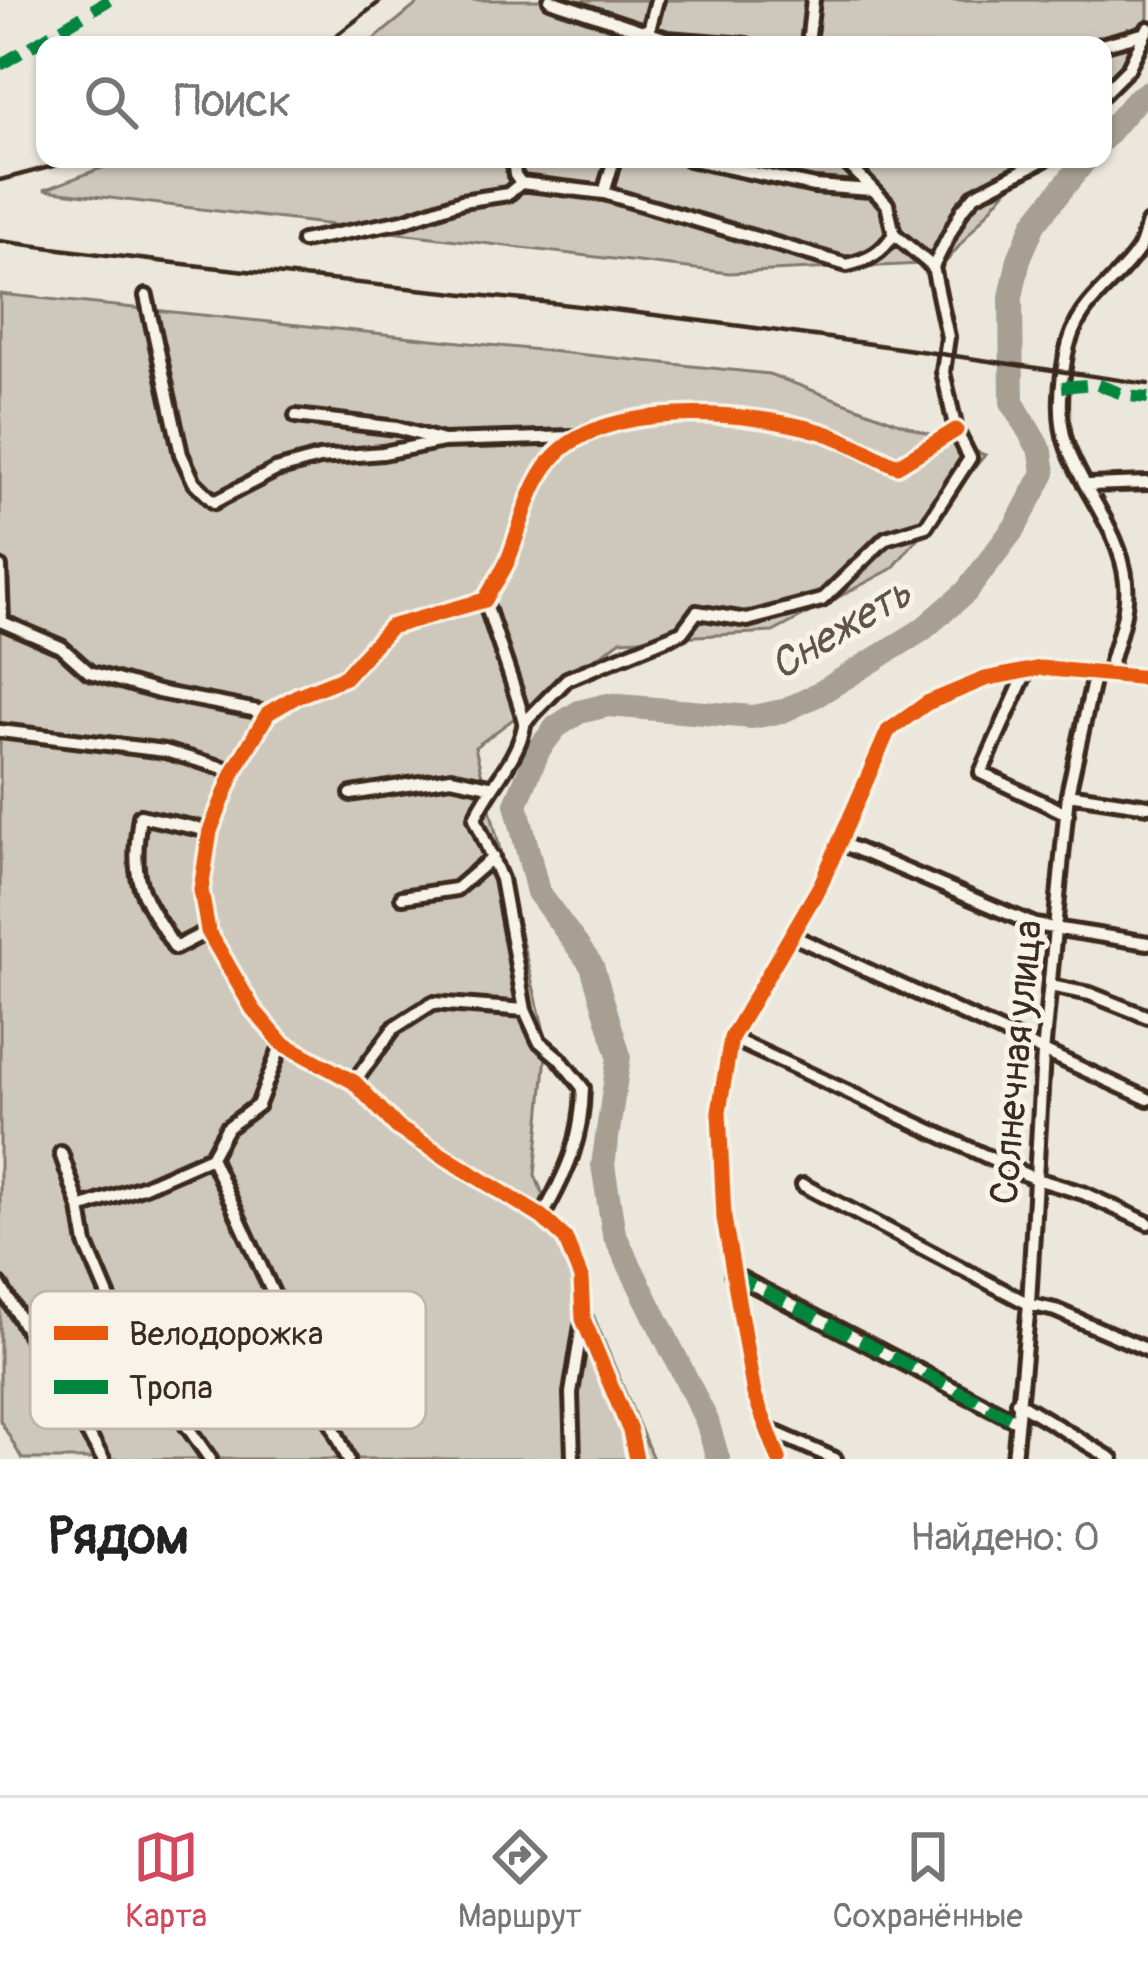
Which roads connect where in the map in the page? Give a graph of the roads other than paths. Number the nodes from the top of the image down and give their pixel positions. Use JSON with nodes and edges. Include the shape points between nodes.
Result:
{"nodes":[{"id":1,"x":550,"y":0,"type":"edge"},
{"id":2,"x":657,"y":0,"type":"edge"},
{"id":3,"x":812,"y":0,"type":"edge"},
{"id":4,"x":1145,"y":31,"type":"edge"},
{"id":5,"x":639,"y":36,"type":"edge"},
{"id":6,"x":647,"y":36,"type":"edge"},
{"id":7,"x":809,"y":36,"type":"edge"},
{"id":8,"x":1112,"y":42,"type":"edge"},
{"id":9,"x":1112,"y":85,"type":"edge"},
{"id":10,"x":515,"y":168,"type":"edge"},
{"id":11,"x":611,"y":168,"type":"edge"},
{"id":12,"x":730,"y":168,"type":"edge"},
{"id":13,"x":851,"y":168,"type":"edge"},
{"id":14,"x":1028,"y":168,"type":"edge"},
{"id":15,"x":521,"y":183,"type":"junction"},
{"id":16,"x":872,"y":190,"type":"junction"},
{"id":17,"x":604,"y":193,"type":"junction"},
{"id":18,"x":1148,"y":223,"type":"edge"},
{"id":19,"x":894,"y":233,"type":"junction"},
{"id":20,"x":303,"y":242,"type":"dead end"},
{"id":21,"x":1144,"y":247,"type":"edge"},
{"id":22,"x":933,"y":267,"type":"junction"},
{"id":23,"x":146,"y":296,"type":"dead end"},
{"id":24,"x":296,"y":416,"type":"dead end"},
{"id":25,"x":956,"y":430,"type":"junction"},
{"id":26,"x":572,"y":437,"type":"junction"},
{"id":27,"x":443,"y":441,"type":"junction"},
{"id":28,"x":1148,"y":483,"type":"edge"},
{"id":29,"x":1089,"y":485,"type":"junction"},
{"id":30,"x":0,"y":567,"type":"edge"},
{"id":31,"x":484,"y":600,"type":"junction"},
{"id":32,"x":0,"y":603,"type":"edge"},
{"id":33,"x":1,"y":621,"type":"edge"},
{"id":34,"x":1027,"y":670,"type":"junction"},
{"id":35,"x":1101,"y":673,"type":"junction"},
{"id":36,"x":1148,"y":678,"type":"edge"},
{"id":37,"x":268,"y":713,"type":"junction"},
{"id":38,"x":526,"y":722,"type":"junction"},
{"id":39,"x":0,"y":731,"type":"edge"},
{"id":40,"x":234,"y":771,"type":"junction"},
{"id":41,"x":489,"y":787,"type":"junction"},
{"id":42,"x":351,"y":794,"type":"dead end"},
{"id":43,"x":1069,"y":794,"type":"junction"},
{"id":44,"x":1148,"y":806,"type":"edge"},
{"id":45,"x":1066,"y":814,"type":"junction"},
{"id":46,"x":210,"y":831,"type":"junction"},
{"id":47,"x":839,"y":842,"type":"junction"},
{"id":48,"x":493,"y":857,"type":"junction"},
{"id":49,"x":402,"y":897,"type":"dead end"},
{"id":50,"x":208,"y":931,"type":"junction"},
{"id":51,"x":1056,"y":932,"type":"junction"},
{"id":52,"x":793,"y":936,"type":"junction"},
{"id":53,"x":1148,"y":944,"type":"edge"},
{"id":54,"x":1050,"y":986,"type":"junction"},
{"id":55,"x":525,"y":1010,"type":"junction"},
{"id":56,"x":1148,"y":1017,"type":"edge"},
{"id":57,"x":731,"y":1038,"type":"junction"},
{"id":58,"x":282,"y":1043,"type":"junction"},
{"id":59,"x":1043,"y":1054,"type":"junction"},
{"id":60,"x":354,"y":1082,"type":"junction"},
{"id":61,"x":1148,"y":1099,"type":"edge"},
{"id":62,"x":61,"y":1153,"type":"dead end"},
{"id":63,"x":211,"y":1157,"type":"junction"},
{"id":64,"x":1033,"y":1178,"type":"junction"},
{"id":65,"x":803,"y":1185,"type":"dead end"},
{"id":66,"x":80,"y":1208,"type":"junction"},
{"id":67,"x":542,"y":1217,"type":"junction"},
{"id":68,"x":1148,"y":1223,"type":"edge"},
{"id":69,"x":732,"y":1274,"type":"junction"},
{"id":70,"x":0,"y":1285,"type":"edge"},
{"id":71,"x":106,"y":1291,"type":"edge"},
{"id":72,"x":271,"y":1291,"type":"edge"},
{"id":73,"x":1029,"y":1304,"type":"junction"},
{"id":74,"x":583,"y":1319,"type":"junction"},
{"id":75,"x":30,"y":1336,"type":"edge"},
{"id":76,"x":1148,"y":1350,"type":"edge"},
{"id":77,"x":1017,"y":1402,"type":"junction"},
{"id":78,"x":1016,"y":1421,"type":"junction"},
{"id":79,"x":85,"y":1429,"type":"edge"},
{"id":80,"x":189,"y":1429,"type":"edge"},
{"id":81,"x":333,"y":1429,"type":"edge"},
{"id":82,"x":769,"y":1430,"type":"junction"},
{"id":83,"x":103,"y":1459,"type":"edge"},
{"id":84,"x":210,"y":1459,"type":"edge"},
{"id":85,"x":347,"y":1459,"type":"edge"},
{"id":86,"x":573,"y":1459,"type":"edge"},
{"id":87,"x":636,"y":1459,"type":"edge"},
{"id":88,"x":779,"y":1459,"type":"edge"},
{"id":89,"x":835,"y":1459,"type":"edge"},
{"id":90,"x":1014,"y":1459,"type":"edge"},
{"id":91,"x":1112,"y":1459,"type":"edge"}],
"edges":[{"from":1,"to":5,"type":"street"},
{"from":2,"to":6,"type":"street"},
{"from":3,"to":7,"type":"street"},
{"from":4,"to":8,"type":"street"},
{"from":4,"to":9,"type":"street"},
{"from":10,"to":15,"type":"street"},
{"from":11,"to":17,"type":"street"},
{"from":12,"to":16,"type":"street"},
{"from":13,"to":16,"type":"street"},
{"from":14,"to":22,"type":"street","via":[[976,195]]},
{"from":15,"to":17,"type":"street"},
{"from":15,"to":20,"type":"street","via":[[508,194]]},
{"from":16,"to":19,"type":"street","via":[[886,204]]},
{"from":17,"to":19,"type":"street","via":[[847,265],[868,260]]},
{"from":18,"to":21,"type":"street"},
{"from":19,"to":22,"type":"street"},
{"from":21,"to":29,"type":"street","name":"Солнечная улица","via":[[1092,297],[1067,349],[1063,431]]},
{"from":22,"to":25,"type":"street"},
{"from":23,"to":27,"type":"street","via":[[181,454],[214,502],[319,458]]},
{"from":24,"to":27,"type":"street"},
{"from":25,"to":26,"type":"street","via":[[897,466],[823,432],[748,417],[644,418]]},
{"from":25,"to":38,"type":"street","via":[[970,458],[926,526],[886,538],[822,600],[747,620],[697,612],[682,632],[567,679]]},
{"from":26,"to":27,"type":"street"},
{"from":26,"to":31,"type":"street","via":[[532,488],[507,563]]},
{"from":28,"to":29,"type":"street"},
{"from":29,"to":35,"type":"street","name":"Солнечная улица","via":[[1126,582]]},
{"from":30,"to":32,"type":"street"},
{"from":31,"to":37,"type":"street","via":[[389,627],[345,677]]},
{"from":31,"to":38,"type":"street"},
{"from":32,"to":33,"type":"street"},
{"from":33,"to":37,"type":"street","via":[[61,647],[89,673]]},
{"from":34,"to":35,"type":"street"},
{"from":34,"to":45,"type":"street","via":[[981,773]]},
{"from":34,"to":47,"type":"street","via":[[927,703],[888,731]]},
{"from":35,"to":36,"type":"street"},
{"from":35,"to":43,"type":"street","name":"Солнечная улица"},
{"from":37,"to":40,"type":"street"},
{"from":38,"to":41,"type":"street"},
{"from":39,"to":40,"type":"street","via":[[165,751]]},
{"from":40,"to":46,"type":"street"},
{"from":41,"to":42,"type":"street","via":[[451,778]]},
{"from":41,"to":48,"type":"street","via":[[475,818]]},
{"from":43,"to":44,"type":"street"},
{"from":43,"to":45,"type":"street","name":"Солнечная улица"},
{"from":45,"to":51,"type":"street","name":"Солнечная улица"},
{"from":46,"to":50,"type":"street","via":[[201,890]]},
{"from":46,"to":50,"type":"street","via":[[140,816],[133,862],[139,890],[175,948]]},
{"from":47,"to":51,"type":"street"},
{"from":47,"to":52,"type":"street"},
{"from":48,"to":49,"type":"street","via":[[456,889]]},
{"from":48,"to":55,"type":"street"},
{"from":50,"to":58,"type":"street"},
{"from":51,"to":53,"type":"street"},
{"from":51,"to":54,"type":"street","name":"Солнечная улица"},
{"from":52,"to":57,"type":"street"},
{"from":52,"to":59,"type":"street"},
{"from":54,"to":56,"type":"street"},
{"from":54,"to":59,"type":"street","name":"Солнечная улица"},
{"from":55,"to":60,"type":"street","via":[[433,1003],[394,1028]]},
{"from":55,"to":67,"type":"street","via":[[539,1042],[583,1088],[572,1164]]},
{"from":57,"to":64,"type":"street"},
{"from":57,"to":69,"type":"street","via":[[719,1111]]},
{"from":58,"to":60,"type":"street"},
{"from":58,"to":63,"type":"street","via":[[258,1105],[227,1128]]},
{"from":59,"to":61,"type":"street"},
{"from":59,"to":64,"type":"street","name":"Солнечная улица"},
{"from":60,"to":67,"type":"street","via":[[435,1154]]},
{"from":62,"to":66,"type":"street"},
{"from":63,"to":66,"type":"street"},
{"from":63,"to":72,"type":"street"},
{"from":64,"to":68,"type":"street"},
{"from":64,"to":73,"type":"street","name":"Солнечная улица"},
{"from":65,"to":73,"type":"street"},
{"from":66,"to":71,"type":"street"},
{"from":67,"to":74,"type":"street","via":[[565,1238],[581,1278]]},
{"from":69,"to":78,"type":"street"},
{"from":69,"to":82,"type":"street","via":[[754,1394]]},
{"from":70,"to":75,"type":"street"},
{"from":73,"to":76,"type":"street"},
{"from":73,"to":77,"type":"street","name":"Солнечная улица"},
{"from":74,"to":86,"type":"street","via":[[571,1393]]},
{"from":74,"to":87,"type":"street"},
{"from":77,"to":78,"type":"street","name":"Солнечная улица"},
{"from":77,"to":91,"type":"street"},
{"from":78,"to":90,"type":"street","name":"Солнечная улица"},
{"from":79,"to":83,"type":"street"},
{"from":80,"to":84,"type":"street"},
{"from":81,"to":85,"type":"street"},
{"from":82,"to":88,"type":"street"},
{"from":82,"to":89,"type":"street"}]}
